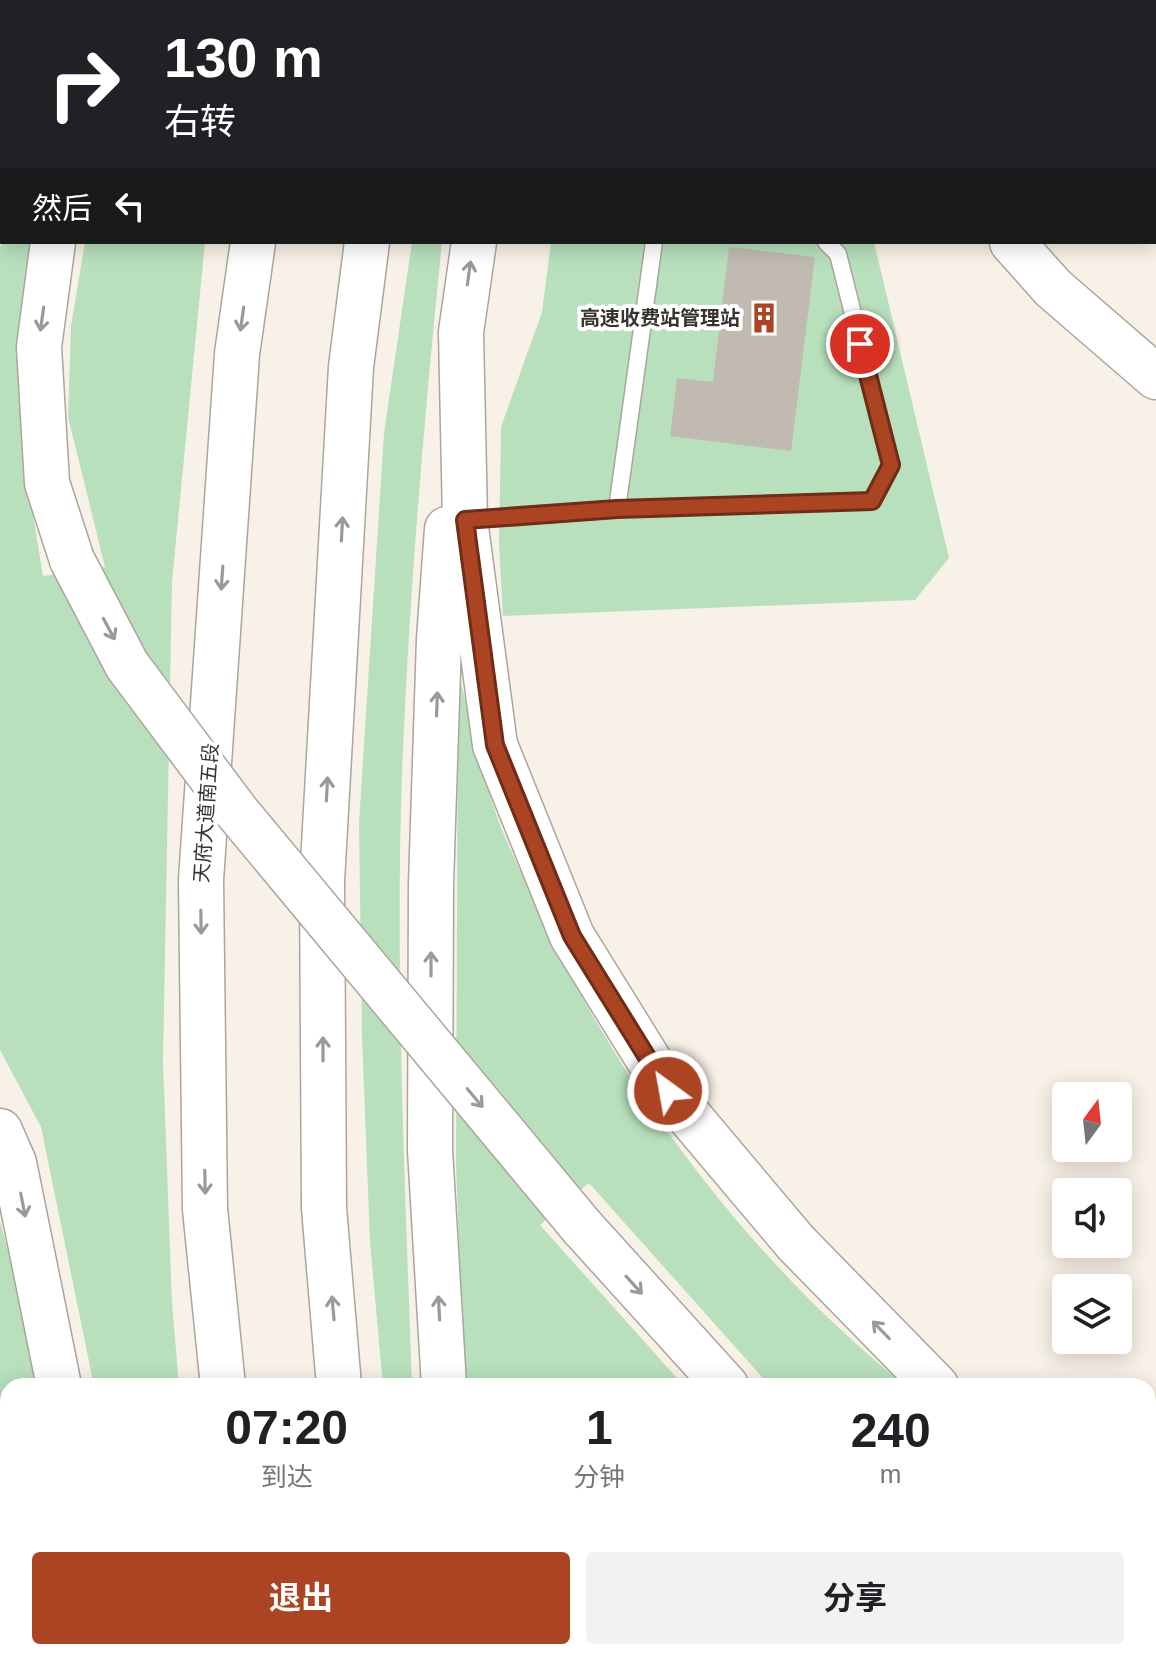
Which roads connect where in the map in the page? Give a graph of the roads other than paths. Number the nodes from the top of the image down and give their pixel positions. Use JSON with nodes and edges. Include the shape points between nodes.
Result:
{"nodes":[{"id":1,"x":53,"y":244,"type":"edge"},
{"id":2,"x":253,"y":244,"type":"edge"},
{"id":3,"x":367,"y":244,"type":"edge"},
{"id":4,"x":474,"y":244,"type":"edge"},
{"id":5,"x":654,"y":244,"type":"edge"},
{"id":6,"x":828,"y":244,"type":"edge"},
{"id":7,"x":1014,"y":244,"type":"edge"},
{"id":8,"x":461,"y":332,"type":"junction"},
{"id":9,"x":1156,"y":377,"type":"edge"},
{"id":10,"x":617,"y":509,"type":"junction"},
{"id":11,"x":465,"y":520,"type":"junction"},
{"id":12,"x":0,"y":1131,"type":"edge"},
{"id":13,"x":57,"y":1378,"type":"edge"},
{"id":14,"x":222,"y":1378,"type":"edge"},
{"id":15,"x":338,"y":1378,"type":"edge"},
{"id":16,"x":444,"y":1378,"type":"edge"},
{"id":17,"x":719,"y":1378,"type":"edge"},
{"id":18,"x":928,"y":1378,"type":"edge"}],
"edges":[{"from":1,"to":17,"type":"main road","one_way":true,"bridge":true,"via":[[39,347],[47,483],[72,560],[127,665],[237,812],[582,1227]]},
{"from":2,"to":14,"type":"main road","name":"天府大道南五段","one_way":true,"via":[[237,354],[201,880],[205,1209]]},
{"from":15,"to":3,"type":"main road","one_way":true,"via":[[324,1208],[322,881],[351,367]]},
{"from":8,"to":4,"type":"main road","one_way":true},
{"from":5,"to":10,"type":"lane"},
{"from":6,"to":10,"type":"lane","via":[[838,254],[891,465],[872,501]]},
{"from":7,"to":9,"type":"main road","via":[[1053,288]]},
{"from":8,"to":11,"type":"main road"},
{"from":16,"to":8,"type":"main road","one_way":true,"via":[[430,1150],[431,884],[439,639]]},
{"from":10,"to":11,"type":"lane"},
{"from":18,"to":11,"type":"main road","one_way":true,"via":[[796,1243],[668,1091],[572,936],[495,745]]},
{"from":12,"to":13,"type":"main road","one_way":true,"via":[[14,1163]]}]}
